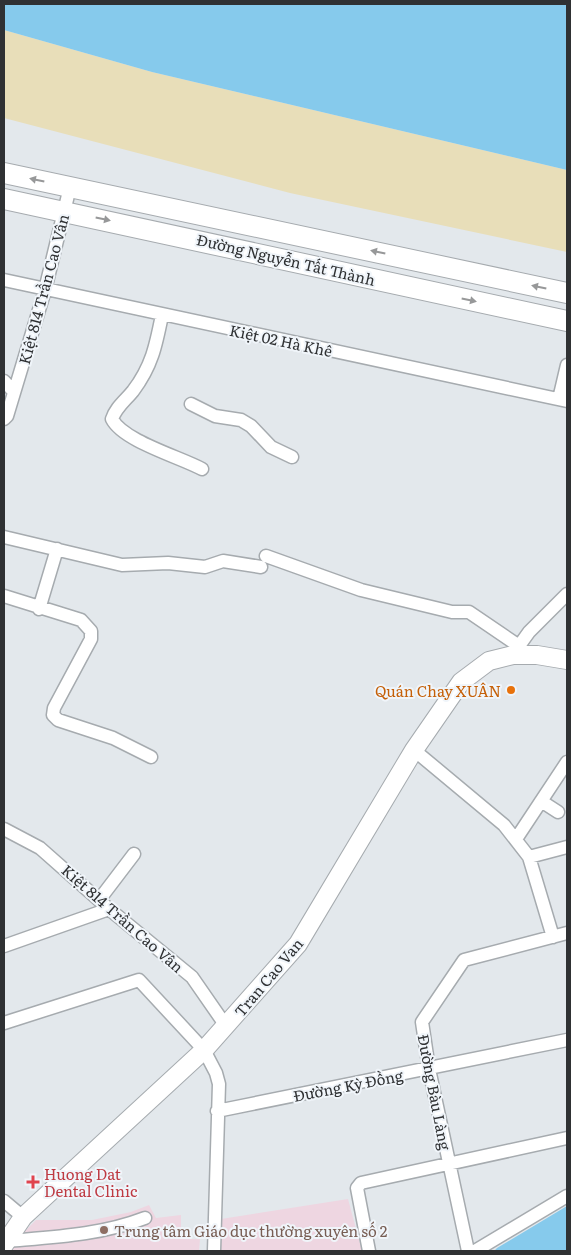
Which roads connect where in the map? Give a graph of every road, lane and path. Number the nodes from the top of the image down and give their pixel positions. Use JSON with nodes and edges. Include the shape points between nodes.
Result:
{"nodes":[{"id":1,"x":4,"y":173,"type":"edge"},
{"id":2,"x":70,"y":187,"type":"junction"},
{"id":3,"x":4,"y":199,"type":"edge"},
{"id":4,"x":64,"y":212,"type":"junction"},
{"id":5,"x":426,"y":262,"type":"junction"},
{"id":6,"x":4,"y":280,"type":"edge"},
{"id":7,"x":45,"y":290,"type":"junction"},
{"id":8,"x":421,"y":290,"type":"junction"},
{"id":9,"x":567,"y":293,"type":"edge"},
{"id":10,"x":162,"y":315,"type":"junction"},
{"id":11,"x":567,"y":321,"type":"edge"},
{"id":12,"x":567,"y":365,"type":"edge"},
{"id":13,"x":4,"y":381,"type":"edge"},
{"id":14,"x":14,"y":392,"type":"junction"},
{"id":15,"x":563,"y":400,"type":"edge"},
{"id":16,"x":191,"y":404,"type":"dead end"},
{"id":17,"x":4,"y":419,"type":"edge"},
{"id":18,"x":292,"y":457,"type":"dead end"},
{"id":19,"x":202,"y":469,"type":"dead end"},
{"id":20,"x":4,"y":537,"type":"edge"},
{"id":21,"x":56,"y":549,"type":"junction"},
{"id":22,"x":567,"y":594,"type":"edge"},
{"id":23,"x":4,"y":596,"type":"edge"},
{"id":24,"x":39,"y":609,"type":"junction"},
{"id":25,"x":516,"y":651,"type":"junction"},
{"id":26,"x":567,"y":660,"type":"edge"},
{"id":27,"x":414,"y":750,"type":"junction"},
{"id":28,"x":151,"y":757,"type":"dead end"},
{"id":29,"x":567,"y":762,"type":"edge"},
{"id":30,"x":541,"y":801,"type":"junction"},
{"id":31,"x":558,"y":812,"type":"dead end"},
{"id":32,"x":4,"y":829,"type":"edge"},
{"id":33,"x":516,"y":839,"type":"junction"},
{"id":34,"x":567,"y":847,"type":"edge"},
{"id":35,"x":134,"y":854,"type":"dead end"},
{"id":36,"x":529,"y":857,"type":"junction"},
{"id":37,"x":104,"y":904,"type":"junction"},
{"id":38,"x":567,"y":933,"type":"edge"},
{"id":39,"x":553,"y":937,"type":"junction"},
{"id":40,"x":4,"y":946,"type":"edge"},
{"id":41,"x":4,"y":1023,"type":"edge"},
{"id":42,"x":226,"y":1026,"type":"junction"},
{"id":43,"x":567,"y":1040,"type":"edge"},
{"id":44,"x":204,"y":1050,"type":"junction"},
{"id":45,"x":430,"y":1069,"type":"junction"},
{"id":46,"x":217,"y":1111,"type":"junction"},
{"id":47,"x":567,"y":1138,"type":"edge"},
{"id":48,"x":450,"y":1163,"type":"junction"},
{"id":49,"x":567,"y":1196,"type":"edge"},
{"id":50,"x":4,"y":1201,"type":"edge"},
{"id":51,"x":23,"y":1217,"type":"junction"},
{"id":52,"x":145,"y":1218,"type":"dead end"},
{"id":53,"x":6,"y":1243,"type":"edge"},
{"id":54,"x":214,"y":1251,"type":"edge"},
{"id":55,"x":369,"y":1251,"type":"edge"},
{"id":56,"x":468,"y":1251,"type":"edge"},
{"id":57,"x":475,"y":1251,"type":"edge"}],
"edges":[{"from":2,"to":1,"type":"main road","name":"Đường Nguyễn Tất Thành","one_way":true},
{"from":2,"to":4,"type":"street","name":"Kiệt 814 Trần Cao Vân"},
{"from":5,"to":2,"type":"main road","name":"Đường Nguyễn Tất Thành","one_way":true},
{"from":3,"to":4,"type":"main road","name":"Đường Nguyễn Tất Thành"},
{"from":4,"to":7,"type":"street","name":"Kiệt 814 Trần Cao Vân"},
{"from":4,"to":8,"type":"main road","name":"Đường Nguyễn Tất Thành","one_way":true},
{"from":5,"to":8,"type":"main road"},
{"from":9,"to":5,"type":"main road","name":"Đường Nguyễn Tất Thành","one_way":true},
{"from":6,"to":7,"type":"street","name":"Kiệt 02 Hà Khê"},
{"from":7,"to":10,"type":"street","name":"Kiệt 02 Hà Khê"},
{"from":7,"to":14,"type":"street","name":"Kiệt 814 Trần Cao Vân"},
{"from":8,"to":11,"type":"main road","name":"Đường Nguyễn Tất Thành","one_way":true},
{"from":10,"to":15,"type":"street","name":"Kiệt 02 Hà Khê"},
{"from":10,"to":19,"type":"street","via":[[154,354],[133,391],[114,411],[112,419],[114,424],[157,450]]},
{"from":12,"to":15,"type":"street","name":"Kiệt 02 Hà Khê"},
{"from":13,"to":14,"type":"street"},
{"from":14,"to":17,"type":"street","name":"Kiệt 814 Trần Cao Vân"},
{"from":16,"to":18,"type":"street","via":[[215,416],[241,420],[271,447]]},
{"from":20,"to":21,"type":"street"},
{"from":21,"to":24,"type":"street"},
{"from":21,"to":25,"type":"street","via":[[122,565],[168,563],[205,568],[223,560],[263,561],[361,590],[452,612],[469,612]]},
{"from":22,"to":25,"type":"street","via":[[529,632]]},
{"from":23,"to":24,"type":"street"},
{"from":24,"to":28,"type":"street","via":[[81,620],[91,631],[92,639],[53,715],[58,720],[114,738]]},
{"from":25,"to":26,"type":"main road","name":"Tran Cao Van"},
{"from":25,"to":27,"type":"main road","name":"Tran Cao Van","via":[[489,662],[461,682]]},
{"from":27,"to":33,"type":"street"},
{"from":27,"to":42,"type":"main road","name":"Tran Cao Van","via":[[298,944]]},
{"from":29,"to":30,"type":"street"},
{"from":30,"to":31,"type":"street"},
{"from":30,"to":33,"type":"street"},
{"from":32,"to":37,"type":"street","name":"Kiệt 814 Trần Cao Vân","via":[[40,848]]},
{"from":33,"to":36,"type":"street"},
{"from":34,"to":36,"type":"street"},
{"from":35,"to":37,"type":"street"},
{"from":36,"to":39,"type":"street"},
{"from":37,"to":40,"type":"street"},
{"from":37,"to":42,"type":"street","name":"Kiệt 814 Trần Cao Vân","via":[[192,977]]},
{"from":38,"to":39,"type":"street","name":"Đường Bàu Làng"},
{"from":39,"to":45,"type":"street","name":"Đường Bàu Làng","via":[[472,956],[458,966],[422,1022]]},
{"from":41,"to":44,"type":"street","via":[[139,980]]},
{"from":42,"to":44,"type":"main road","name":"Tran Cao Van"},
{"from":43,"to":45,"type":"street","name":"Đường Kỳ Đồng"},
{"from":44,"to":46,"type":"street","via":[[218,1084]]},
{"from":44,"to":51,"type":"main road","name":"Tran Cao Van"},
{"from":45,"to":46,"type":"street","name":"Đường Kỳ Đồng"},
{"from":45,"to":48,"type":"street","name":"Đường Bàu Làng"},
{"from":46,"to":54,"type":"street"},
{"from":47,"to":48,"type":"street"},
{"from":48,"to":55,"type":"street","via":[[361,1183],[357,1188]]},
{"from":48,"to":56,"type":"street","name":"Đường Bàu Làng"},
{"from":49,"to":57,"type":"street"},
{"from":50,"to":51,"type":"street"},
{"from":51,"to":53,"type":"main road","name":"Tran Cao Van"},
{"from":52,"to":53,"type":"street","via":[[92,1233]]}]}
